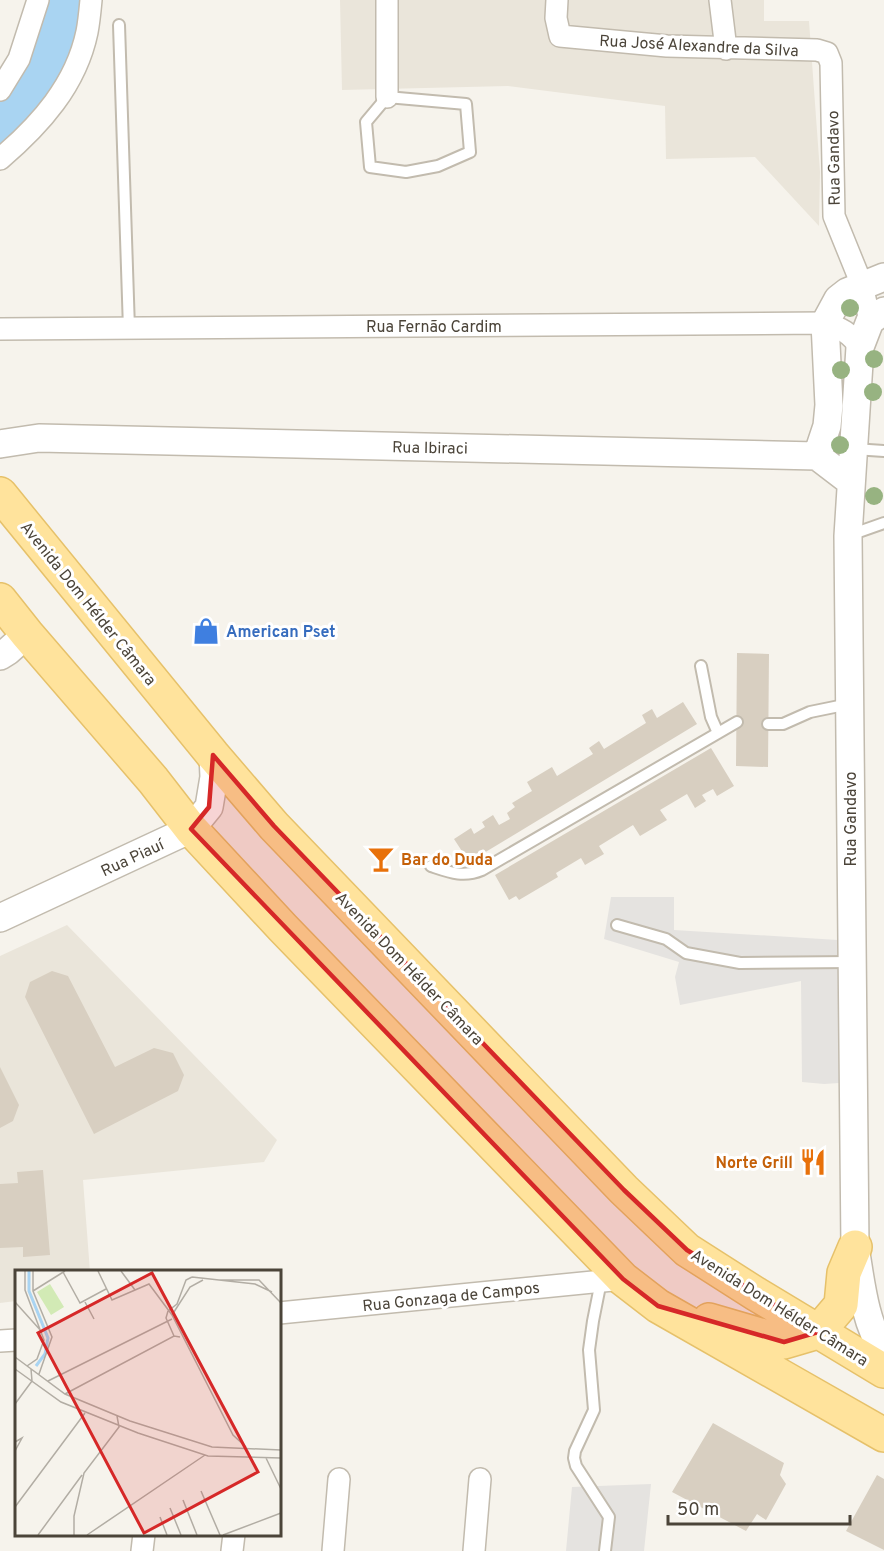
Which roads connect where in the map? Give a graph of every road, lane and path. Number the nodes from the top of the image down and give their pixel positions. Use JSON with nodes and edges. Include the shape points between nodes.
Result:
{"nodes":[{"id":1,"x":91,"y":0,"type":"edge"},
{"id":2,"x":387,"y":0,"type":"edge"},
{"id":3,"x":557,"y":0,"type":"edge"},
{"id":4,"x":720,"y":0,"type":"edge"},
{"id":5,"x":35,"y":3,"type":"edge"},
{"id":6,"x":119,"y":25,"type":"dead end"},
{"id":7,"x":726,"y":49,"type":"junction"},
{"id":8,"x":831,"y":63,"type":"joint"},
{"id":9,"x":0,"y":90,"type":"edge"},
{"id":10,"x":387,"y":98,"type":"junction"},
{"id":11,"x":0,"y":159,"type":"edge"},
{"id":12,"x":873,"y":281,"type":"edge"},
{"id":13,"x":877,"y":316,"type":"edge"},
{"id":14,"x":825,"y":323,"type":"junction"},
{"id":15,"x":0,"y":329,"type":"edge"},
{"id":16,"x":129,"y":329,"type":"junction"},
{"id":17,"x":860,"y":347,"type":"junction"},
{"id":18,"x":0,"y":444,"type":"edge"},
{"id":19,"x":854,"y":449,"type":"junction"},
{"id":20,"x":884,"y":451,"type":"edge"},
{"id":21,"x":817,"y":456,"type":"junction"},
{"id":22,"x":851,"y":482,"type":"junction"},
{"id":23,"x":0,"y":494,"type":"edge"},
{"id":24,"x":884,"y":523,"type":"edge"},
{"id":25,"x":848,"y":536,"type":"junction"},
{"id":26,"x":0,"y":600,"type":"edge"},
{"id":27,"x":27,"y":634,"type":"junction"},
{"id":28,"x":0,"y":656,"type":"edge"},
{"id":29,"x":700,"y":666,"type":"dead end"},
{"id":30,"x":849,"y":704,"type":"junction"},
{"id":31,"x":736,"y":722,"type":"dead end"},
{"id":32,"x":768,"y":724,"type":"dead end"},
{"id":33,"x":718,"y":733,"type":"junction"},
{"id":34,"x":213,"y":755,"type":"junction"},
{"id":35,"x":191,"y":829,"type":"junction"},
{"id":36,"x":430,"y":866,"type":"dead end"},
{"id":37,"x":0,"y":918,"type":"edge"},
{"id":38,"x":617,"y":925,"type":"dead end"},
{"id":39,"x":852,"y":962,"type":"junction"},
{"id":40,"x":855,"y":1247,"type":"junction"},
{"id":41,"x":612,"y":1280,"type":"junction"},
{"id":42,"x":658,"y":1306,"type":"junction"},
{"id":43,"x":280,"y":1313,"type":"edge"},
{"id":44,"x":818,"y":1332,"type":"junction"},
{"id":45,"x":15,"y":1340,"type":"edge"},
{"id":46,"x":0,"y":1341,"type":"edge"},
{"id":47,"x":884,"y":1352,"type":"edge"},
{"id":48,"x":884,"y":1371,"type":"edge"},
{"id":49,"x":884,"y":1436,"type":"edge"},
{"id":50,"x":339,"y":1479,"type":"dead end"},
{"id":51,"x":480,"y":1479,"type":"dead end"},
{"id":52,"x":144,"y":1536,"type":"edge"},
{"id":53,"x":234,"y":1536,"type":"edge"},
{"id":54,"x":142,"y":1551,"type":"edge"},
{"id":55,"x":232,"y":1551,"type":"edge"},
{"id":56,"x":333,"y":1551,"type":"edge"},
{"id":57,"x":474,"y":1551,"type":"edge"},
{"id":58,"x":605,"y":1551,"type":"edge"}],
"edges":[{"from":1,"to":11,"type":"street","via":[[87,33],[75,70],[30,134]]},
{"from":2,"to":10,"type":"street"},
{"from":3,"to":7,"type":"street","name":"Rua José Alexandre da Silva","via":[[560,36]]},
{"from":4,"to":7,"type":"street"},
{"from":5,"to":9,"type":"street","via":[[19,59]]},
{"from":6,"to":16,"type":"lane"},
{"from":7,"to":8,"type":"street","name":"Rua José Alexandre da Silva","via":[[817,50],[827,53]]},
{"from":8,"to":12,"type":"street","name":"Rua Gandavo","via":[[834,216]]},
{"from":10,"to":10,"type":"lane","via":[[366,122],[370,167],[406,172],[438,166],[470,152],[466,104]]},
{"from":12,"to":13,"type":"street","name":"Rua Gandavo"},
{"from":12,"to":14,"type":"street","via":[[838,299]]},
{"from":13,"to":17,"type":"street","name":"Rua Gandavo"},
{"from":14,"to":16,"type":"street","name":"Rua Fernão Cardim"},
{"from":14,"to":17,"type":"street","name":"Rua Fernão Cardim","via":[[852,335]]},
{"from":14,"to":21,"type":"street","via":[[827,426]]},
{"from":15,"to":16,"type":"street","name":"Rua Fernão Cardim"},
{"from":17,"to":19,"type":"street","name":"Rua Gandavo"},
{"from":18,"to":21,"type":"street","name":"Rua Ibiraci","via":[[39,438]]},
{"from":19,"to":20,"type":"lane"},
{"from":19,"to":22,"type":"street","name":"Rua Gandavo"},
{"from":21,"to":22,"type":"street"},
{"from":22,"to":25,"type":"street","name":"Rua Gandavo"},
{"from":23,"to":34,"type":"main road","name":"Avenida Dom Hélder Câmara"},
{"from":24,"to":25,"type":"lane"},
{"from":25,"to":30,"type":"street","name":"Rua Gandavo"},
{"from":26,"to":27,"type":"main road"},
{"from":27,"to":28,"type":"street"},
{"from":27,"to":35,"type":"main road"},
{"from":29,"to":33,"type":"lane"},
{"from":30,"to":32,"type":"lane","via":[[810,712],[783,724]]},
{"from":30,"to":39,"type":"street","name":"Rua Gandavo"},
{"from":31,"to":33,"type":"lane"},
{"from":33,"to":36,"type":"lane","via":[[482,870],[460,875]]},
{"from":34,"to":35,"type":"street","name":"Rua Piauí","via":[[209,807]]},
{"from":34,"to":44,"type":"main road","name":"Avenida Dom Hélder Câmara","via":[[274,826],[624,1190],[687,1250]]},
{"from":35,"to":37,"type":"street","name":"Rua Piauí"},
{"from":35,"to":41,"type":"main road"},
{"from":38,"to":39,"type":"lane","via":[[666,939],[686,954],[740,963]]},
{"from":39,"to":40,"type":"street","name":"Rua Gandavo"},
{"from":40,"to":44,"type":"main road","via":[[844,1273],[842,1305]]},
{"from":40,"to":47,"type":"street","name":"Rua Gandavo","via":[[868,1317]]},
{"from":41,"to":42,"type":"main road"},
{"from":41,"to":43,"type":"street","name":"Rua Gonzaga de Campos"},
{"from":41,"to":58,"type":"lane","via":[[592,1321],[594,1410],[574,1458],[609,1517]]},
{"from":42,"to":44,"type":"main road","via":[[784,1341]]},
{"from":42,"to":49,"type":"main road"},
{"from":44,"to":48,"type":"main road","name":"Avenida Dom Hélder Câmara"},
{"from":45,"to":46,"type":"street"},
{"from":50,"to":56,"type":"street"},
{"from":51,"to":57,"type":"street"},
{"from":52,"to":54,"type":"street"},
{"from":53,"to":55,"type":"street"}]}
